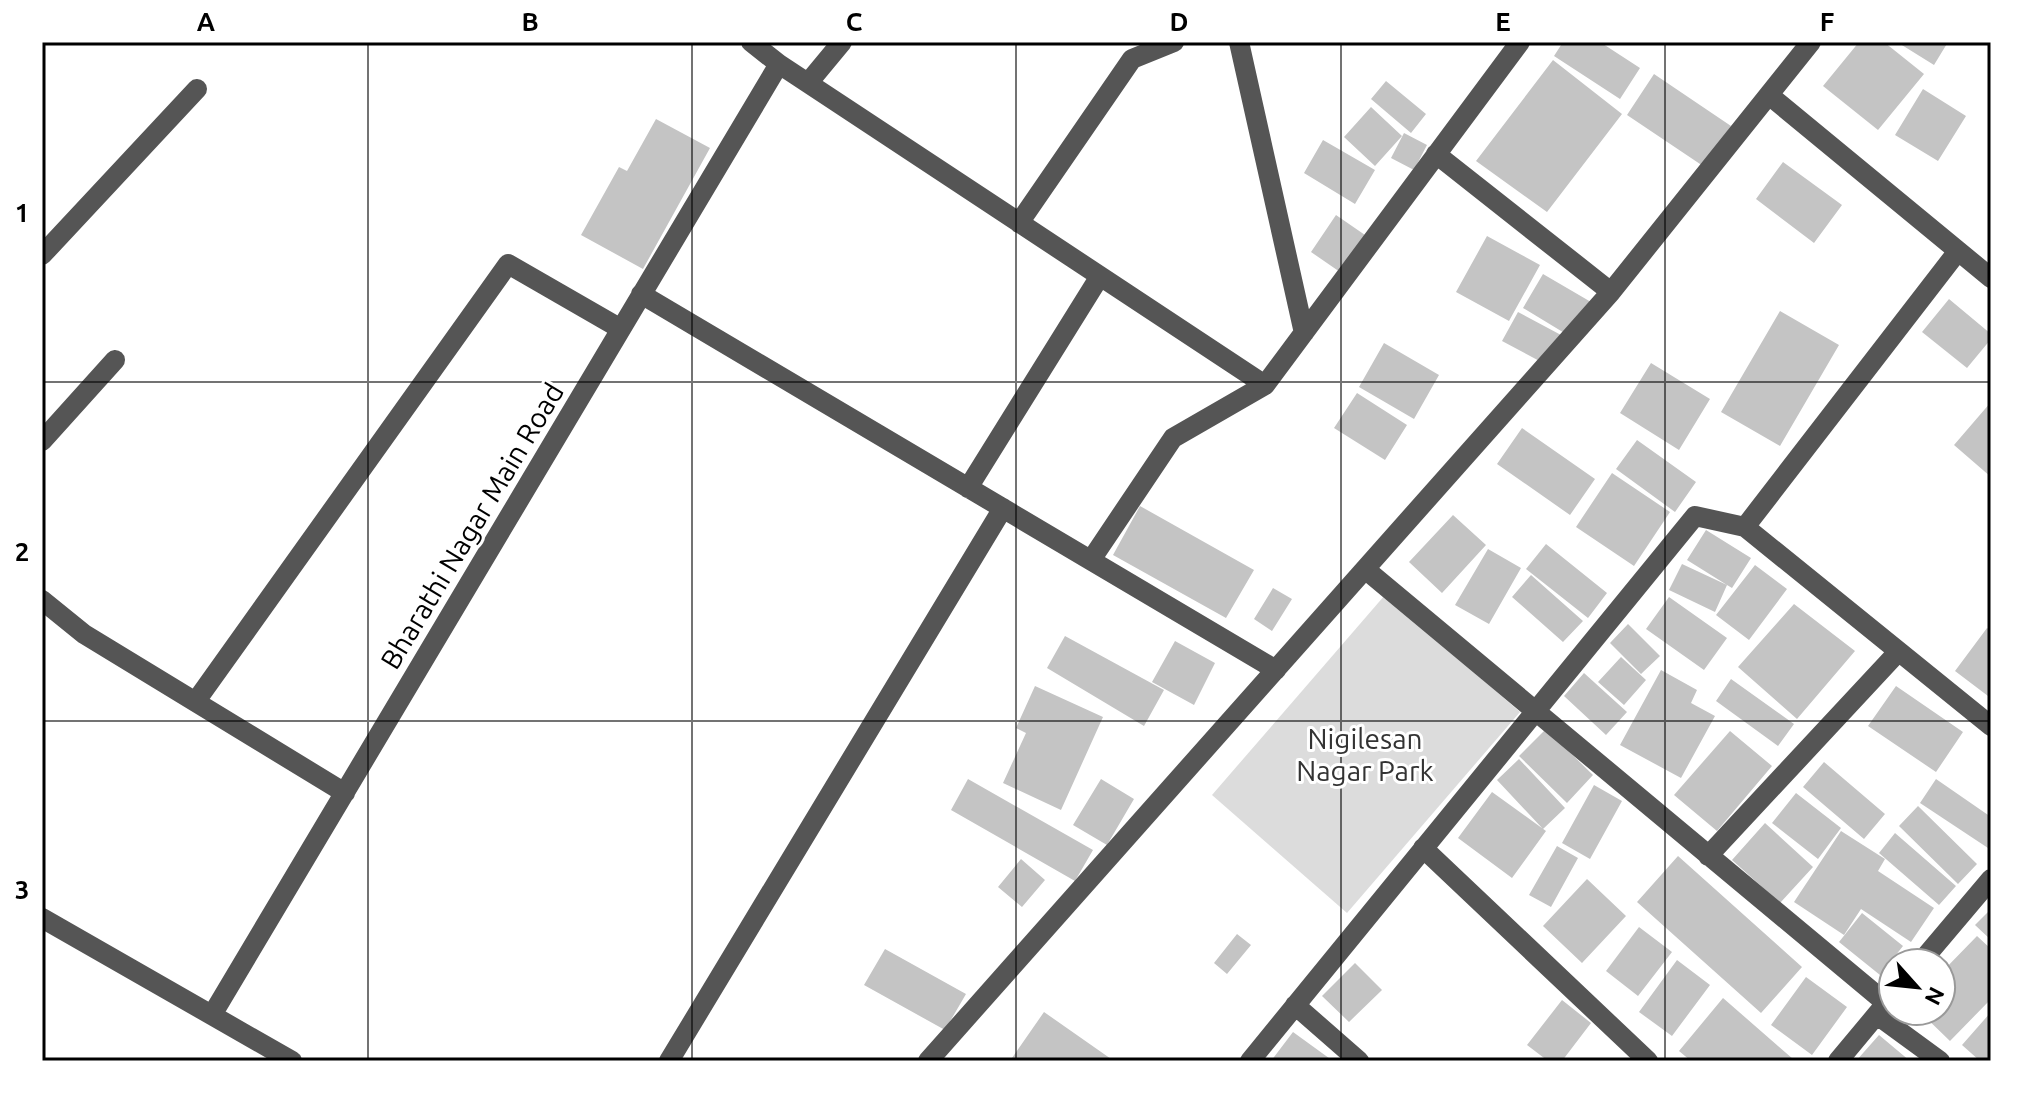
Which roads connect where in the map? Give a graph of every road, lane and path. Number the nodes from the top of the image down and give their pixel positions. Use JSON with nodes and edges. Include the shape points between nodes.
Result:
{"nodes":[{"id":1,"x":751,"y":42,"type":"edge"},
{"id":2,"x":842,"y":42,"type":"edge"},
{"id":3,"x":1174,"y":42,"type":"edge"},
{"id":4,"x":1239,"y":42,"type":"edge"},
{"id":5,"x":1811,"y":42,"type":"edge"},
{"id":6,"x":1517,"y":43,"type":"edge"},
{"id":7,"x":779,"y":64,"type":"junction"},
{"id":8,"x":808,"y":83,"type":"junction"},
{"id":9,"x":197,"y":89,"type":"dead end"},
{"id":10,"x":1769,"y":95,"type":"junction"},
{"id":11,"x":1436,"y":154,"type":"junction"},
{"id":12,"x":1019,"y":223,"type":"junction"},
{"id":13,"x":1958,"y":251,"type":"junction"},
{"id":14,"x":42,"y":255,"type":"edge"},
{"id":15,"x":1100,"y":276,"type":"junction"},
{"id":16,"x":1991,"y":278,"type":"edge"},
{"id":17,"x":1611,"y":292,"type":"junction"},
{"id":18,"x":641,"y":294,"type":"junction"},
{"id":19,"x":621,"y":329,"type":"junction"},
{"id":20,"x":1304,"y":333,"type":"junction"},
{"id":21,"x":115,"y":360,"type":"dead end"},
{"id":22,"x":1265,"y":385,"type":"junction"},
{"id":23,"x":42,"y":441,"type":"edge"},
{"id":24,"x":968,"y":488,"type":"junction"},
{"id":25,"x":1003,"y":508,"type":"junction"},
{"id":26,"x":1745,"y":527,"type":"junction"},
{"id":27,"x":1091,"y":560,"type":"junction"},
{"id":28,"x":1365,"y":569,"type":"junction"},
{"id":29,"x":42,"y":600,"type":"edge"},
{"id":30,"x":1898,"y":652,"type":"junction"},
{"id":31,"x":1276,"y":670,"type":"junction"},
{"id":32,"x":196,"y":701,"type":"junction"},
{"id":33,"x":1534,"y":710,"type":"junction"},
{"id":34,"x":1991,"y":726,"type":"edge"},
{"id":35,"x":345,"y":793,"type":"junction"},
{"id":36,"x":1423,"y":848,"type":"junction"},
{"id":37,"x":1708,"y":856,"type":"junction"},
{"id":38,"x":1991,"y":879,"type":"edge"},
{"id":39,"x":42,"y":918,"type":"edge"},
{"id":40,"x":1934,"y":947,"type":"edge"},
{"id":41,"x":1877,"y":997,"type":"edge"},
{"id":42,"x":1295,"y":1005,"type":"junction"},
{"id":43,"x":1877,"y":1014,"type":"edge"},
{"id":44,"x":212,"y":1015,"type":"junction"},
{"id":45,"x":1907,"y":1027,"type":"edge"},
{"id":46,"x":292,"y":1061,"type":"edge"},
{"id":47,"x":669,"y":1061,"type":"edge"},
{"id":48,"x":928,"y":1061,"type":"edge"},
{"id":49,"x":1250,"y":1061,"type":"edge"},
{"id":50,"x":1359,"y":1061,"type":"edge"},
{"id":51,"x":1648,"y":1061,"type":"edge"},
{"id":52,"x":1838,"y":1061,"type":"edge"},
{"id":53,"x":1940,"y":1061,"type":"edge"}],
"edges":[{"from":1,"to":7,"type":"street"},
{"from":2,"to":8,"type":"street"},
{"from":3,"to":12,"type":"street","via":[[1132,59]]},
{"from":4,"to":20,"type":"street"},
{"from":5,"to":10,"type":"street"},
{"from":6,"to":11,"type":"street"},
{"from":7,"to":8,"type":"street"},
{"from":7,"to":18,"type":"street","name":"Bharathi Nagar Main Road"},
{"from":8,"to":12,"type":"street"},
{"from":9,"to":14,"type":"street"},
{"from":10,"to":13,"type":"street"},
{"from":10,"to":17,"type":"street"},
{"from":11,"to":17,"type":"street"},
{"from":11,"to":20,"type":"street"},
{"from":12,"to":15,"type":"street"},
{"from":13,"to":16,"type":"street"},
{"from":13,"to":26,"type":"street"},
{"from":15,"to":22,"type":"street"},
{"from":15,"to":24,"type":"street"},
{"from":17,"to":28,"type":"street"},
{"from":18,"to":19,"type":"street","name":"Bharathi Nagar Main Road"},
{"from":18,"to":24,"type":"street"},
{"from":19,"to":32,"type":"street","via":[[508,264]]},
{"from":19,"to":35,"type":"street","name":"Bharathi Nagar Main Road"},
{"from":20,"to":22,"type":"street"},
{"from":21,"to":23,"type":"street"},
{"from":22,"to":27,"type":"street","via":[[1173,438]]},
{"from":24,"to":25,"type":"street"},
{"from":25,"to":27,"type":"street"},
{"from":25,"to":47,"type":"street"},
{"from":26,"to":30,"type":"street"},
{"from":26,"to":33,"type":"street","via":[[1695,516]]},
{"from":27,"to":31,"type":"street"},
{"from":28,"to":31,"type":"street"},
{"from":28,"to":33,"type":"street"},
{"from":29,"to":32,"type":"street","via":[[84,634]]},
{"from":30,"to":34,"type":"street"},
{"from":30,"to":37,"type":"street"},
{"from":31,"to":48,"type":"street"},
{"from":32,"to":35,"type":"street"},
{"from":33,"to":36,"type":"street"},
{"from":33,"to":37,"type":"street"},
{"from":35,"to":44,"type":"street","name":"Bharathi Nagar Main Road"},
{"from":36,"to":42,"type":"street"},
{"from":36,"to":51,"type":"street"},
{"from":37,"to":41,"type":"street"},
{"from":38,"to":40,"type":"street"},
{"from":39,"to":44,"type":"street"},
{"from":42,"to":49,"type":"street"},
{"from":42,"to":50,"type":"street"},
{"from":43,"to":52,"type":"street"},
{"from":44,"to":46,"type":"street"},
{"from":45,"to":53,"type":"street"}]}
